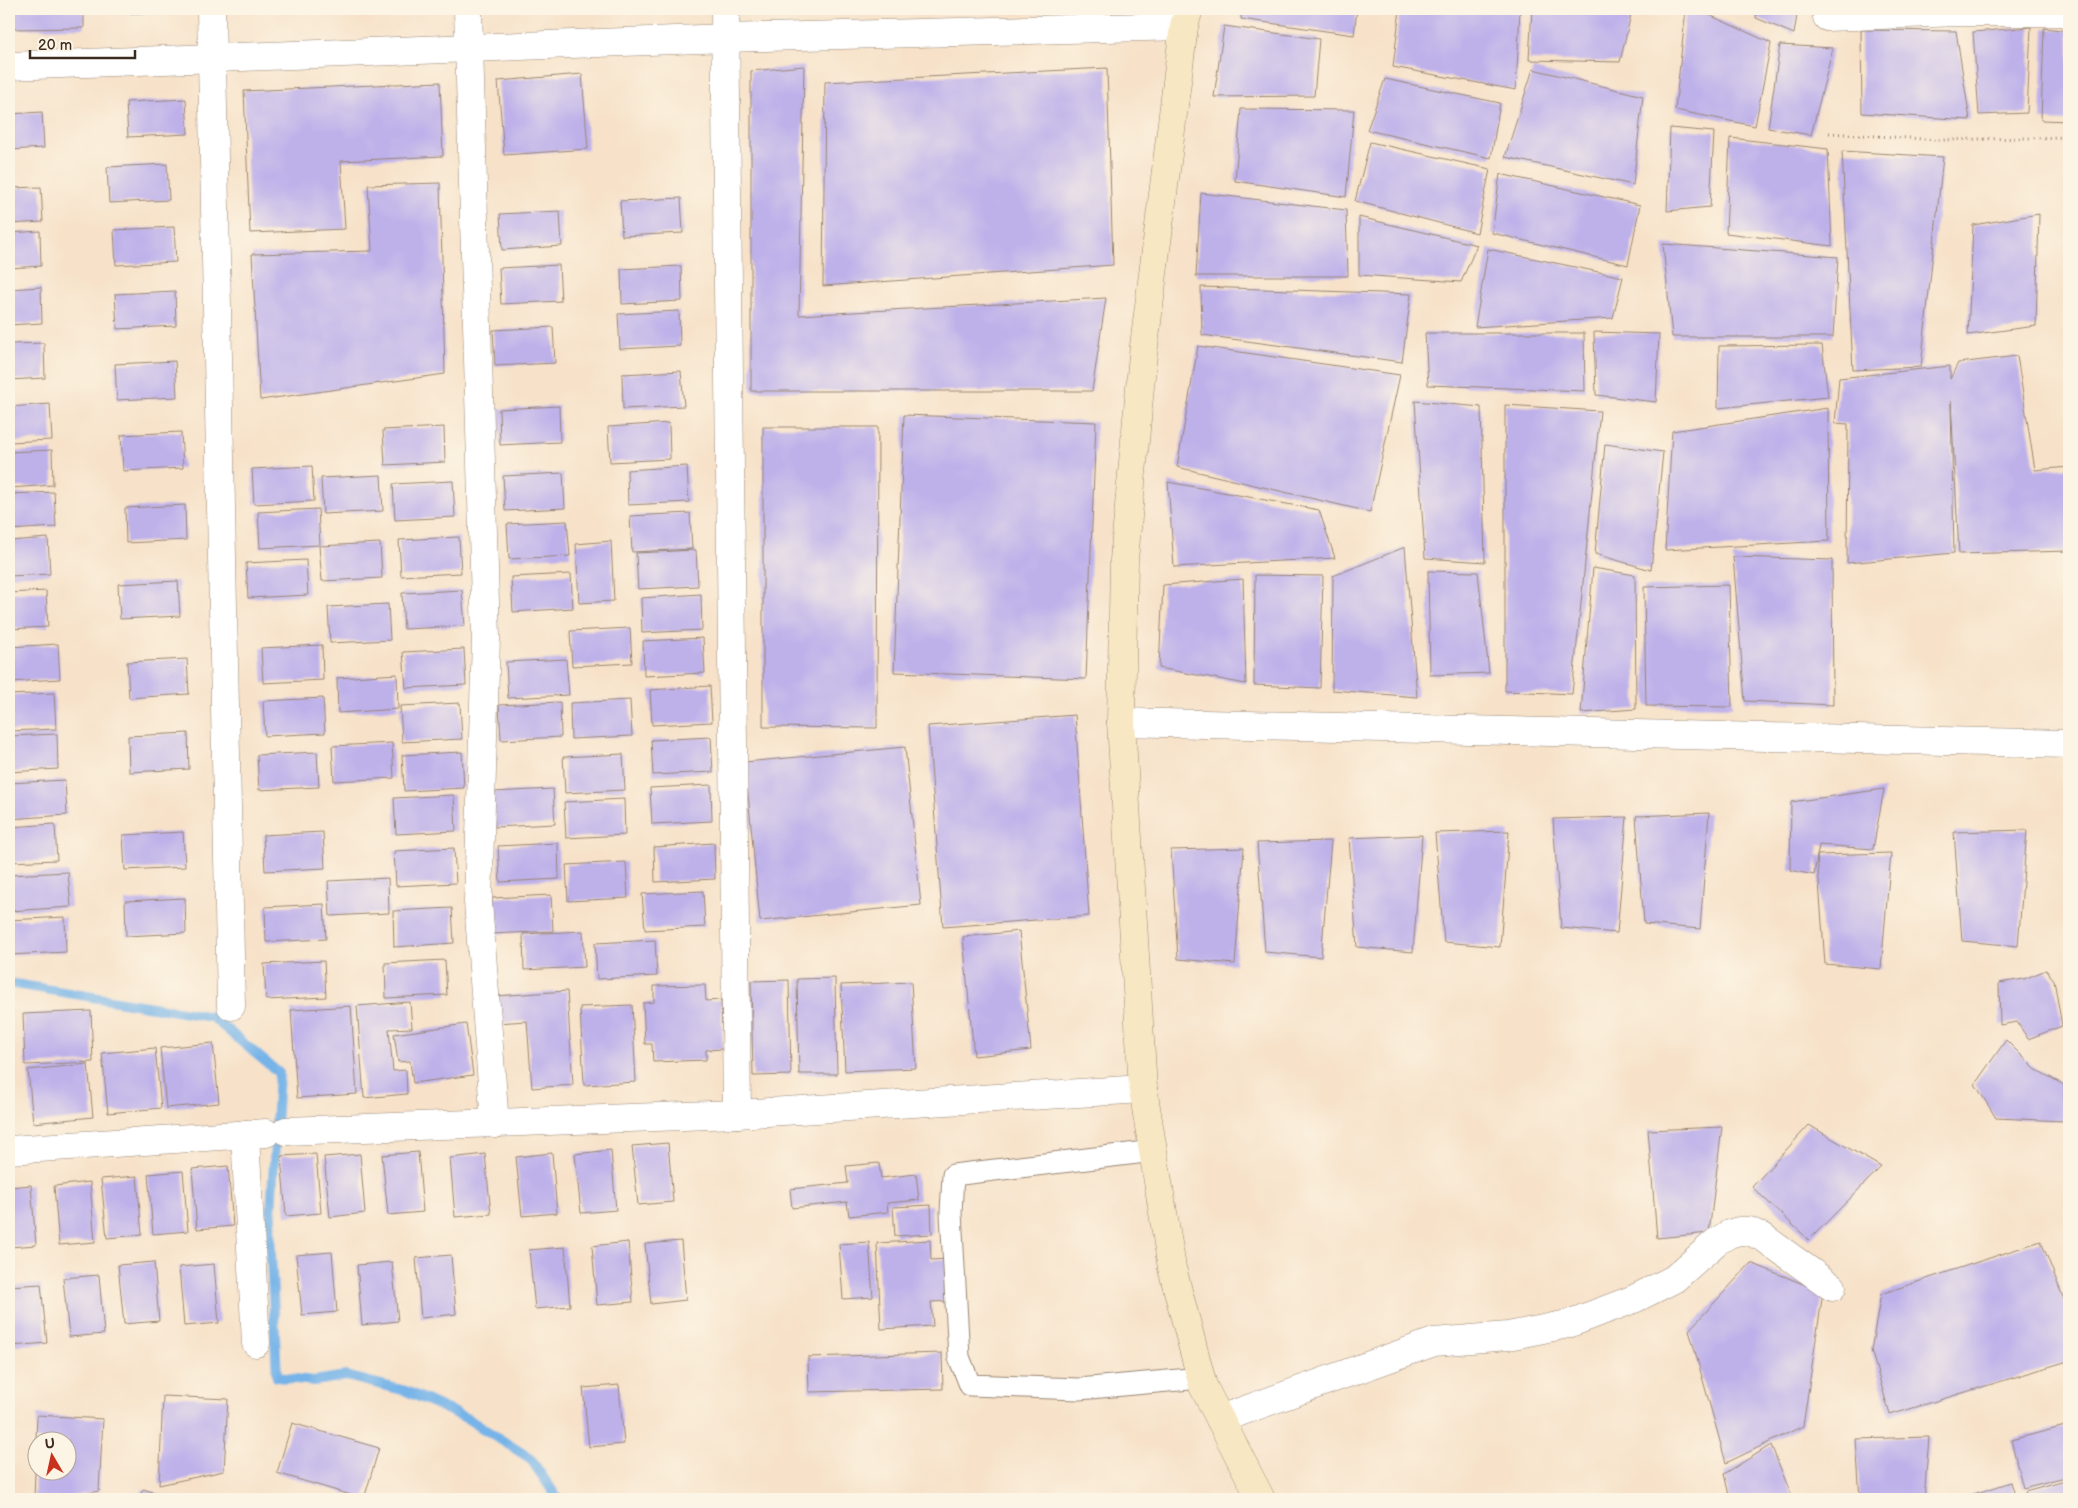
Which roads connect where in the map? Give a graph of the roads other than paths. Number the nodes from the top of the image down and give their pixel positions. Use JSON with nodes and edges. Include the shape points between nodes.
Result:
{"nodes":[{"id":1,"x":211,"y":9,"type":"edge"},
{"id":2,"x":468,"y":9,"type":"edge"},
{"id":3,"x":725,"y":9,"type":"edge"},
{"id":4,"x":1960,"y":10,"type":"edge"},
{"id":5,"x":2069,"y":12,"type":"edge"},
{"id":6,"x":1187,"y":17,"type":"edge"},
{"id":7,"x":1827,"y":17,"type":"dead end"},
{"id":8,"x":726,"y":38,"type":"junction"},
{"id":9,"x":470,"y":48,"type":"junction"},
{"id":10,"x":212,"y":58,"type":"junction"},
{"id":11,"x":9,"y":66,"type":"edge"},
{"id":12,"x":1121,"y":722,"type":"junction"},
{"id":13,"x":2069,"y":744,"type":"edge"},
{"id":14,"x":231,"y":1006,"type":"dead end"},
{"id":15,"x":1142,"y":1089,"type":"junction"},
{"id":16,"x":737,"y":1114,"type":"junction"},
{"id":17,"x":495,"y":1124,"type":"junction"},
{"id":18,"x":266,"y":1133,"type":"junction"},
{"id":19,"x":9,"y":1150,"type":"edge"},
{"id":20,"x":1154,"y":1151,"type":"junction"},
{"id":21,"x":1832,"y":1287,"type":"dead end"},
{"id":22,"x":256,"y":1343,"type":"dead end"},
{"id":23,"x":1201,"y":1378,"type":"junction"},
{"id":24,"x":1220,"y":1419,"type":"junction"},
{"id":25,"x":1261,"y":1499,"type":"edge"}],
"edges":[{"from":1,"to":10,"type":"street"},
{"from":2,"to":9,"type":"street"},
{"from":3,"to":8,"type":"street"},
{"from":4,"to":5,"type":"street"},
{"from":4,"to":7,"type":"street"},
{"from":6,"to":8,"type":"street"},
{"from":6,"to":12,"type":"main road","via":[[1143,354],[1124,560]]},
{"from":8,"to":9,"type":"street"},
{"from":8,"to":16,"type":"street"},
{"from":9,"to":10,"type":"street"},
{"from":9,"to":17,"type":"street","via":[[486,638],[478,902]]},
{"from":10,"to":11,"type":"street"},
{"from":10,"to":14,"type":"street"},
{"from":12,"to":13,"type":"street"},
{"from":12,"to":15,"type":"main road"},
{"from":15,"to":16,"type":"street"},
{"from":15,"to":20,"type":"main road"},
{"from":16,"to":17,"type":"street"},
{"from":17,"to":18,"type":"street"},
{"from":18,"to":19,"type":"street"},
{"from":18,"to":22,"type":"street"},
{"from":20,"to":23,"type":"main road","via":[[1172,1268]]},
{"from":20,"to":23,"type":"lane","via":[[952,1176],[959,1357],[970,1385],[1079,1389]]},
{"from":21,"to":24,"type":"street","via":[[1764,1238],[1749,1231],[1739,1231],[1716,1242],[1674,1279],[1634,1299],[1568,1324],[1508,1336],[1434,1342]]},
{"from":23,"to":24,"type":"main road"},
{"from":24,"to":25,"type":"main road"}]}
